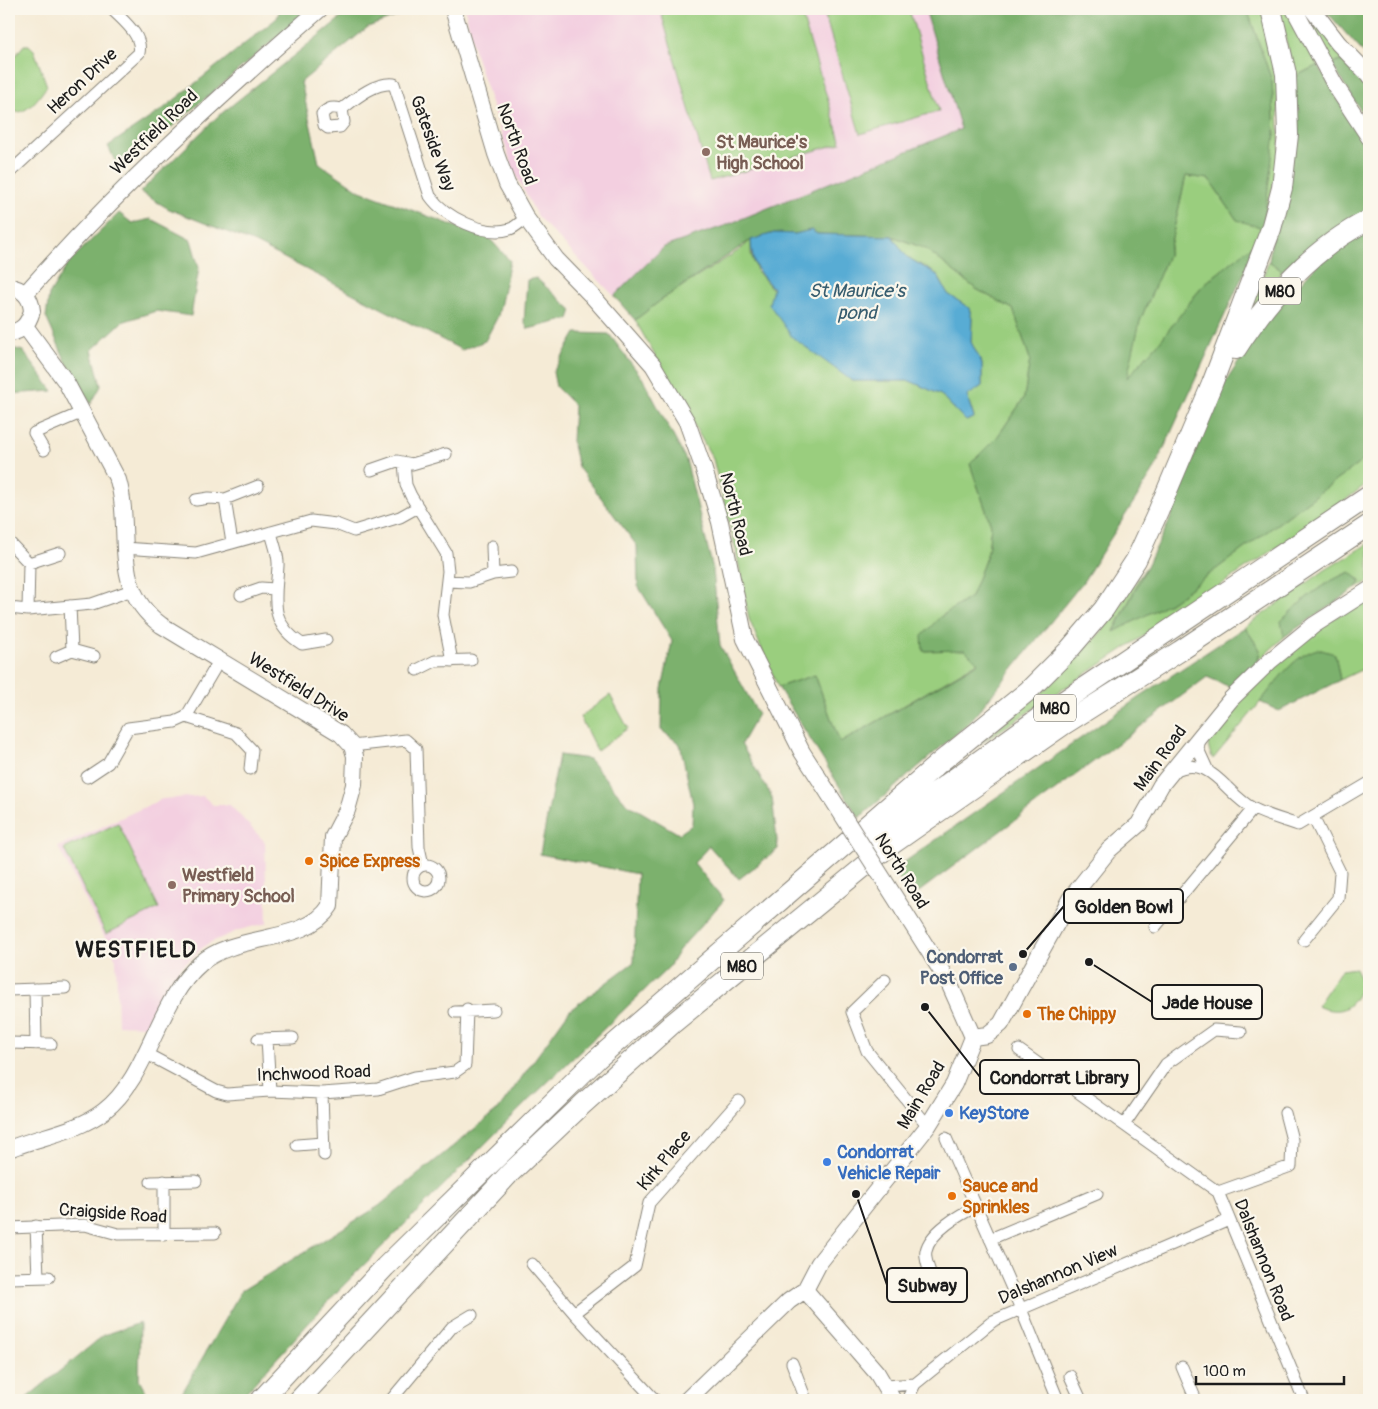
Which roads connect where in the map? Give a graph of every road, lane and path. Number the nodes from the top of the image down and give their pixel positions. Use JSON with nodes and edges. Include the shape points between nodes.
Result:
{"nodes":[{"id":1,"x":112,"y":9,"type":"edge"},
{"id":2,"x":320,"y":9,"type":"edge"},
{"id":3,"x":453,"y":9,"type":"edge"},
{"id":4,"x":1271,"y":9,"type":"edge"},
{"id":5,"x":1294,"y":9,"type":"edge"},
{"id":6,"x":1312,"y":9,"type":"edge"},
{"id":7,"x":1369,"y":76,"type":"edge"},
{"id":8,"x":342,"y":109,"type":"dead end"},
{"id":9,"x":1369,"y":136,"type":"edge"},
{"id":10,"x":9,"y":173,"type":"edge"},
{"id":11,"x":526,"y":218,"type":"junction"},
{"id":12,"x":1369,"y":220,"type":"edge"},
{"id":13,"x":9,"y":287,"type":"edge"},
{"id":14,"x":25,"y":294,"type":"junction"},
{"id":15,"x":25,"y":326,"type":"junction"},
{"id":16,"x":9,"y":333,"type":"edge"},
{"id":17,"x":1212,"y":384,"type":"junction"},
{"id":18,"x":83,"y":412,"type":"junction"},
{"id":19,"x":44,"y":450,"type":"dead end"},
{"id":20,"x":446,"y":454,"type":"dead end"},
{"id":21,"x":404,"y":463,"type":"junction"},
{"id":22,"x":371,"y":470,"type":"dead end"},
{"id":23,"x":258,"y":486,"type":"dead end"},
{"id":24,"x":1369,"y":496,"type":"edge"},
{"id":25,"x":196,"y":500,"type":"dead end"},
{"id":26,"x":225,"y":500,"type":"junction"},
{"id":27,"x":418,"y":507,"type":"junction"},
{"id":28,"x":1369,"y":525,"type":"edge"},
{"id":29,"x":271,"y":532,"type":"junction"},
{"id":30,"x":1369,"y":540,"type":"edge"},
{"id":31,"x":9,"y":542,"type":"edge"},
{"id":32,"x":232,"y":543,"type":"junction"},
{"id":33,"x":492,"y":546,"type":"dead end"},
{"id":34,"x":124,"y":548,"type":"junction"},
{"id":35,"x":60,"y":553,"type":"dead end"},
{"id":36,"x":29,"y":563,"type":"junction"},
{"id":37,"x":511,"y":572,"type":"dead end"},
{"id":38,"x":493,"y":574,"type":"junction"},
{"id":39,"x":447,"y":581,"type":"junction"},
{"id":40,"x":276,"y":589,"type":"junction"},
{"id":41,"x":132,"y":590,"type":"junction"},
{"id":42,"x":1369,"y":590,"type":"edge"},
{"id":43,"x":241,"y":595,"type":"dead end"},
{"id":44,"x":70,"y":606,"type":"junction"},
{"id":45,"x":1247,"y":606,"type":"junction"},
{"id":46,"x":9,"y":608,"type":"edge"},
{"id":47,"x":28,"y":610,"type":"junction"},
{"id":48,"x":326,"y":640,"type":"dead end"},
{"id":49,"x":72,"y":650,"type":"junction"},
{"id":50,"x":94,"y":656,"type":"dead end"},
{"id":51,"x":56,"y":657,"type":"dead end"},
{"id":52,"x":470,"y":660,"type":"dead end"},
{"id":53,"x":219,"y":661,"type":"junction"},
{"id":54,"x":452,"y":661,"type":"junction"},
{"id":55,"x":417,"y":670,"type":"dead end"},
{"id":56,"x":186,"y":717,"type":"junction"},
{"id":57,"x":1200,"y":737,"type":"junction"},
{"id":58,"x":352,"y":746,"type":"junction"},
{"id":59,"x":250,"y":769,"type":"dead end"},
{"id":60,"x":1208,"y":770,"type":"junction"},
{"id":61,"x":1170,"y":773,"type":"junction"},
{"id":62,"x":87,"y":777,"type":"dead end"},
{"id":63,"x":1369,"y":783,"type":"edge"},
{"id":64,"x":1253,"y":809,"type":"junction"},
{"id":65,"x":1313,"y":817,"type":"junction"},
{"id":66,"x":422,"y":866,"type":"dead end"},
{"id":67,"x":1155,"y":927,"type":"dead end"},
{"id":68,"x":749,"y":929,"type":"junction"},
{"id":69,"x":1304,"y":940,"type":"dead end"},
{"id":70,"x":885,"y":980,"type":"dead end"},
{"id":71,"x":65,"y":988,"type":"dead end"},
{"id":72,"x":35,"y":989,"type":"junction"},
{"id":73,"x":9,"y":990,"type":"edge"},
{"id":74,"x":494,"y":1010,"type":"dead end"},
{"id":75,"x":1241,"y":1032,"type":"dead end"},
{"id":76,"x":973,"y":1037,"type":"junction"},
{"id":77,"x":293,"y":1038,"type":"dead end"},
{"id":78,"x":9,"y":1044,"type":"edge"},
{"id":79,"x":36,"y":1044,"type":"junction"},
{"id":80,"x":51,"y":1044,"type":"dead end"},
{"id":81,"x":1018,"y":1050,"type":"dead end"},
{"id":82,"x":145,"y":1053,"type":"junction"},
{"id":83,"x":270,"y":1091,"type":"junction"},
{"id":84,"x":322,"y":1093,"type":"junction"},
{"id":85,"x":740,"y":1101,"type":"dead end"},
{"id":86,"x":1285,"y":1113,"type":"dead end"},
{"id":87,"x":1124,"y":1125,"type":"junction"},
{"id":88,"x":928,"y":1126,"type":"junction"},
{"id":89,"x":946,"y":1138,"type":"dead end"},
{"id":90,"x":297,"y":1145,"type":"dead end"},
{"id":91,"x":9,"y":1149,"type":"edge"},
{"id":92,"x":196,"y":1180,"type":"dead end"},
{"id":93,"x":164,"y":1181,"type":"junction"},
{"id":94,"x":151,"y":1182,"type":"dead end"},
{"id":95,"x":1218,"y":1192,"type":"junction"},
{"id":96,"x":1097,"y":1194,"type":"dead end"},
{"id":97,"x":976,"y":1207,"type":"junction"},
{"id":98,"x":1229,"y":1220,"type":"junction"},
{"id":99,"x":36,"y":1226,"type":"junction"},
{"id":100,"x":9,"y":1228,"type":"edge"},
{"id":101,"x":215,"y":1233,"type":"dead end"},
{"id":102,"x":164,"y":1235,"type":"junction"},
{"id":103,"x":990,"y":1239,"type":"junction"},
{"id":104,"x":532,"y":1264,"type":"dead end"},
{"id":105,"x":10,"y":1278,"type":"dead end"},
{"id":106,"x":805,"y":1290,"type":"junction"},
{"id":107,"x":896,"y":1291,"type":"dead end"},
{"id":108,"x":1021,"y":1309,"type":"junction"},
{"id":109,"x":574,"y":1313,"type":"junction"},
{"id":110,"x":472,"y":1315,"type":"dead end"},
{"id":111,"x":792,"y":1363,"type":"dead end"},
{"id":112,"x":1182,"y":1366,"type":"dead end"},
{"id":113,"x":1070,"y":1376,"type":"dead end"},
{"id":114,"x":915,"y":1384,"type":"junction"},
{"id":115,"x":889,"y":1393,"type":"edge"},
{"id":116,"x":1054,"y":1399,"type":"edge"},
{"id":117,"x":261,"y":1400,"type":"edge"},
{"id":118,"x":299,"y":1400,"type":"edge"},
{"id":119,"x":391,"y":1400,"type":"edge"},
{"id":120,"x":655,"y":1400,"type":"edge"},
{"id":121,"x":687,"y":1400,"type":"edge"},
{"id":122,"x":806,"y":1400,"type":"edge"},
{"id":123,"x":907,"y":1400,"type":"edge"},
{"id":124,"x":1081,"y":1400,"type":"edge"},
{"id":125,"x":1196,"y":1400,"type":"edge"},
{"id":126,"x":1304,"y":1400,"type":"edge"}],
"edges":[{"from":1,"to":10,"type":"street","name":"Heron Drive","via":[[138,38],[141,45],[139,53]]},
{"from":2,"to":14,"type":"street","name":"Westfield Road","via":[[227,89],[149,164],[73,240]]},
{"from":3,"to":11,"type":"street","name":"North Road","via":[[496,154]]},
{"from":4,"to":17,"type":"highway","number":"M80","via":[[1286,74],[1288,135],[1283,181],[1258,268]]},
{"from":5,"to":9,"type":"street","via":[[1335,85]]},
{"from":6,"to":7,"type":"street"},
{"from":8,"to":11,"type":"street","name":"Gateside Way","via":[[360,95],[394,84],[430,196],[437,205],[461,220],[498,231],[512,228]]},
{"from":11,"to":76,"type":"street","name":"North Road","bridge":true,"via":[[556,259],[653,365],[687,422],[720,522],[745,639],[802,752],[950,983]]},
{"from":12,"to":17,"type":"highway","number":"M80","via":[[1344,232],[1299,269],[1256,318]]},
{"from":13,"to":14,"type":"street"},
{"from":14,"to":15,"type":"street","via":[[32,311]]},
{"from":15,"to":16,"type":"street"},
{"from":15,"to":18,"type":"street","name":"Westfield Drive","via":[[66,382]]},
{"from":17,"to":68,"type":"highway","number":"M80","via":[[1136,560],[1104,609],[1028,691],[939,763]]},
{"from":18,"to":19,"type":"street","via":[[34,433]]},
{"from":18,"to":34,"type":"street","name":"Westfield Drive","via":[[122,493]]},
{"from":20,"to":21,"type":"street","via":[[412,464]]},
{"from":21,"to":22,"type":"street","via":[[398,461]]},
{"from":21,"to":27,"type":"street","via":[[406,485]]},
{"from":23,"to":26,"type":"street"},
{"from":24,"to":68,"type":"highway","number":"M80","via":[[952,779]]},
{"from":25,"to":26,"type":"street"},
{"from":26,"to":32,"type":"street"},
{"from":27,"to":29,"type":"street","via":[[400,517],[354,530],[311,521]]},
{"from":27,"to":39,"type":"street","via":[[446,553]]},
{"from":28,"to":45,"type":"highway","number":"M80"},
{"from":29,"to":32,"type":"street"},
{"from":29,"to":40,"type":"street","via":[[278,563]]},
{"from":30,"to":45,"type":"highway","number":"M80"},
{"from":31,"to":36,"type":"street"},
{"from":32,"to":34,"type":"street","via":[[196,553]]},
{"from":33,"to":38,"type":"street"},
{"from":34,"to":41,"type":"street","name":"Westfield Drive","via":[[125,567]]},
{"from":35,"to":36,"type":"street"},
{"from":36,"to":47,"type":"street"},
{"from":37,"to":38,"type":"street"},
{"from":38,"to":39,"type":"street","via":[[469,582]]},
{"from":39,"to":54,"type":"street","via":[[444,615]]},
{"from":40,"to":43,"type":"street","via":[[261,588]]},
{"from":40,"to":48,"type":"street","via":[[274,603],[280,623],[294,639],[302,644]]},
{"from":41,"to":44,"type":"street","via":[[92,604]]},
{"from":41,"to":53,"type":"street","name":"Westfield Drive","via":[[151,618]]},
{"from":42,"to":57,"type":"street","name":"Main Road","via":[[1314,625],[1270,661]]},
{"from":44,"to":47,"type":"street"},
{"from":44,"to":49,"type":"street"},
{"from":45,"to":118,"type":"highway","number":"M80","via":[[1063,725],[888,847],[672,1024],[509,1174]]},
{"from":46,"to":47,"type":"street"},
{"from":49,"to":50,"type":"street"},
{"from":49,"to":51,"type":"street"},
{"from":52,"to":54,"type":"street"},
{"from":53,"to":56,"type":"street"},
{"from":53,"to":58,"type":"street","name":"Westfield Drive","via":[[333,729]]},
{"from":54,"to":55,"type":"street","via":[[435,661]]},
{"from":56,"to":59,"type":"street","via":[[236,733],[252,750]]},
{"from":56,"to":62,"type":"street","via":[[175,722],[128,728],[108,763]]},
{"from":57,"to":60,"type":"street","via":[[1198,749]]},
{"from":57,"to":61,"type":"street","name":"Main Road"},
{"from":58,"to":66,"type":"street","via":[[406,740],[416,749]]},
{"from":58,"to":82,"type":"street","name":"Westfield Drive","via":[[354,785],[347,810],[333,837],[330,906],[326,914],[311,925],[220,951],[202,962],[185,979]]},
{"from":60,"to":61,"type":"street","via":[[1190,766]]},
{"from":60,"to":64,"type":"street"},
{"from":61,"to":76,"type":"street","name":"Main Road","via":[[1139,824],[1109,850],[1070,899],[1001,1024],[987,1035]]},
{"from":63,"to":65,"type":"street"},
{"from":64,"to":65,"type":"street","via":[[1298,825]]},
{"from":64,"to":67,"type":"street"},
{"from":65,"to":69,"type":"street","via":[[1340,872],[1338,898]]},
{"from":68,"to":117,"type":"highway","number":"M80","via":[[590,1066],[385,1267]]},
{"from":70,"to":88,"type":"street","via":[[852,1012],[867,1051]]},
{"from":71,"to":72,"type":"street"},
{"from":72,"to":73,"type":"street"},
{"from":72,"to":79,"type":"street"},
{"from":74,"to":84,"type":"street","name":"Inchwood Road","via":[[461,1010],[465,1064],[455,1072],[415,1078],[378,1089]]},
{"from":75,"to":87,"type":"street","via":[[1214,1030],[1166,1064]]},
{"from":76,"to":88,"type":"street","name":"Main Road","via":[[954,1084]]},
{"from":77,"to":83,"type":"street","via":[[262,1039]]},
{"from":78,"to":79,"type":"street"},
{"from":79,"to":80,"type":"street"},
{"from":81,"to":87,"type":"street","name":"Dalshannon Road"},
{"from":82,"to":83,"type":"street","name":"Inchwood Road","via":[[216,1091],[227,1094]]},
{"from":82,"to":91,"type":"street","name":"Westfield Drive","via":[[122,1093],[105,1110],[86,1123]]},
{"from":83,"to":84,"type":"street","name":"Inchwood Road"},
{"from":84,"to":90,"type":"street","via":[[323,1149]]},
{"from":85,"to":109,"type":"street","name":"Kirk Place","via":[[649,1203],[635,1266]]},
{"from":86,"to":95,"type":"street","via":[[1292,1140],[1290,1166]]},
{"from":87,"to":95,"type":"street","name":"Dalshannon Road"},
{"from":88,"to":106,"type":"street","name":"Main Road","via":[[819,1263]]},
{"from":89,"to":97,"type":"street"},
{"from":92,"to":93,"type":"street"},
{"from":93,"to":94,"type":"street"},
{"from":93,"to":102,"type":"street"},
{"from":95,"to":98,"type":"street","name":"Dalshannon Road"},
{"from":96,"to":103,"type":"street"},
{"from":97,"to":103,"type":"street"},
{"from":97,"to":107,"type":"street","via":[[949,1222],[927,1247],[926,1258],[932,1278]]},
{"from":98,"to":108,"type":"street","name":"Dalshannon View"},
{"from":98,"to":126,"type":"street","name":"Dalshannon Road"},
{"from":99,"to":100,"type":"street","name":"Craigside Road"},
{"from":99,"to":102,"type":"street","name":"Craigside Road","via":[[85,1225],[118,1234]]},
{"from":99,"to":105,"type":"street","via":[[44,1277]]},
{"from":101,"to":102,"type":"street","name":"Craigside Road"},
{"from":103,"to":108,"type":"street"},
{"from":104,"to":109,"type":"street"},
{"from":106,"to":115,"type":"street"},
{"from":106,"to":121,"type":"street","name":"Main Road","via":[[789,1301]]},
{"from":108,"to":114,"type":"street","name":"Dalshannon View","via":[[993,1321]]},
{"from":108,"to":116,"type":"street"},
{"from":109,"to":120,"type":"street"},
{"from":110,"to":119,"type":"street","via":[[452,1327]]},
{"from":111,"to":122,"type":"street"},
{"from":112,"to":125,"type":"street"},
{"from":113,"to":124,"type":"street"},
{"from":114,"to":115,"type":"street"},
{"from":114,"to":123,"type":"street","name":"Dalshannon View"}]}
